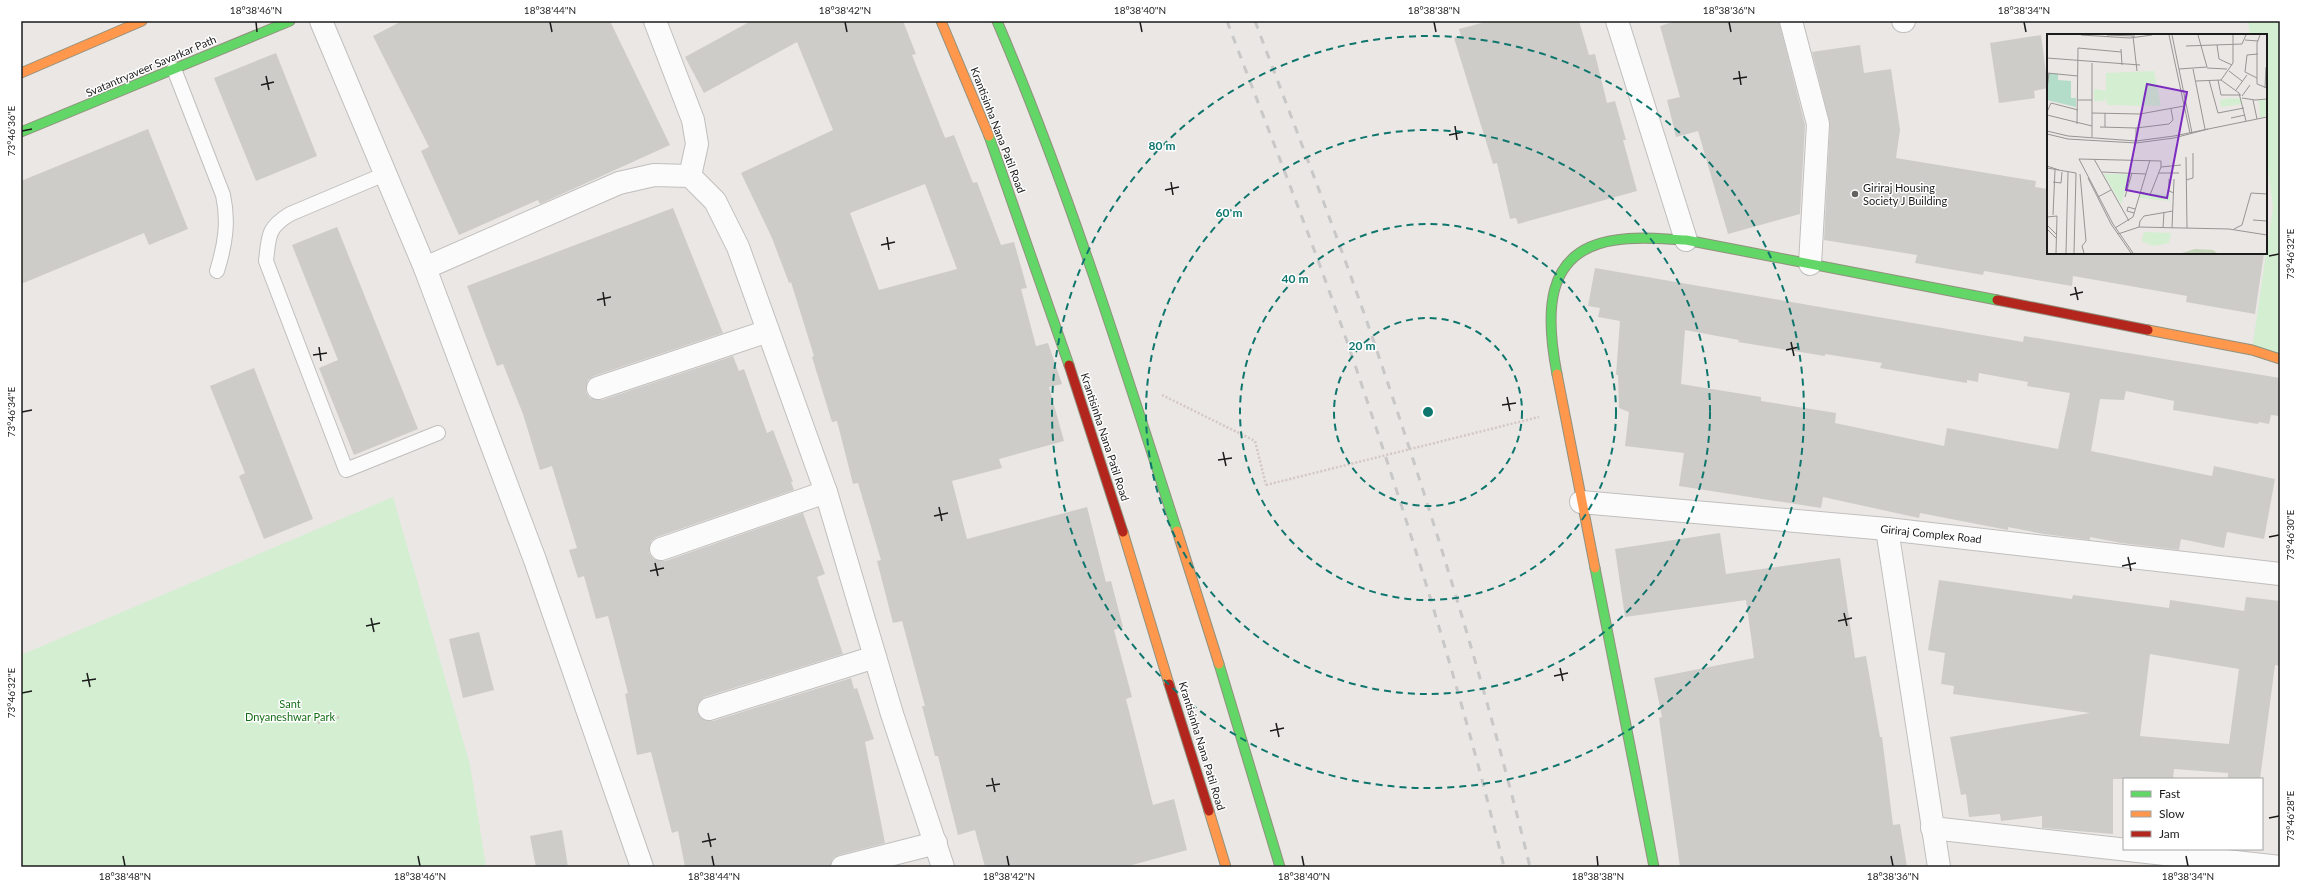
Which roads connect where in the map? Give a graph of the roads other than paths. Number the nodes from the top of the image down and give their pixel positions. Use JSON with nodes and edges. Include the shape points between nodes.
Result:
{"nodes":[{"id":1,"x":142,"y":21,"type":"edge"},
{"id":2,"x":290,"y":21,"type":"edge"},
{"id":3,"x":321,"y":21,"type":"edge"},
{"id":4,"x":655,"y":21,"type":"edge"},
{"id":5,"x":941,"y":21,"type":"edge"},
{"id":6,"x":997,"y":21,"type":"edge"},
{"id":7,"x":1618,"y":21,"type":"edge"},
{"id":8,"x":1791,"y":21,"type":"edge"},
{"id":9,"x":174,"y":69,"type":"junction"},
{"id":10,"x":21,"y":73,"type":"edge"},
{"id":11,"x":21,"y":132,"type":"edge"},
{"id":12,"x":385,"y":174,"type":"junction"},
{"id":13,"x":690,"y":176,"type":"junction"},
{"id":14,"x":1686,"y":240,"type":"junction"},
{"id":15,"x":1810,"y":264,"type":"junction"},
{"id":16,"x":425,"y":268,"type":"junction"},
{"id":17,"x":217,"y":272,"type":"dead end"},
{"id":18,"x":768,"y":331,"type":"junction"},
{"id":19,"x":2280,"y":359,"type":"edge"},
{"id":20,"x":598,"y":388,"type":"dead end"},
{"id":21,"x":438,"y":433,"type":"dead end"},
{"id":22,"x":826,"y":492,"type":"junction"},
{"id":23,"x":1581,"y":502,"type":"junction"},
{"id":24,"x":1887,"y":529,"type":"junction"},
{"id":25,"x":660,"y":549,"type":"dead end"},
{"id":26,"x":2280,"y":574,"type":"edge"},
{"id":27,"x":875,"y":657,"type":"junction"},
{"id":28,"x":708,"y":709,"type":"dead end"},
{"id":29,"x":1932,"y":828,"type":"junction"},
{"id":30,"x":936,"y":843,"type":"junction"},
{"id":31,"x":2123,"y":849,"type":"edge"},
{"id":32,"x":2128,"y":850,"type":"edge"},
{"id":33,"x":642,"y":867,"type":"edge"},
{"id":34,"x":842,"y":867,"type":"edge"},
{"id":35,"x":944,"y":867,"type":"edge"},
{"id":36,"x":1226,"y":867,"type":"edge"},
{"id":37,"x":1280,"y":867,"type":"edge"},
{"id":38,"x":1654,"y":867,"type":"edge"},
{"id":39,"x":1939,"y":867,"type":"edge"},
{"id":40,"x":2280,"y":867,"type":"edge"}],
"edges":[{"from":1,"to":10,"type":"main road"},
{"from":2,"to":9,"type":"main road","name":"Svatantryaveer Savarkar Path"},
{"from":3,"to":12,"type":"street"},
{"from":4,"to":13,"type":"street","via":[[693,120],[697,144]]},
{"from":5,"to":36,"type":"main road","name":"Krantisinha Nana Patil Road","via":[[978,106],[1034,261],[1097,449]]},
{"from":6,"to":37,"type":"main road","via":[[1026,86],[1135,398]]},
{"from":7,"to":14,"type":"street"},
{"from":8,"to":15,"type":"street","via":[[1818,124]]},
{"from":9,"to":11,"type":"main road","name":"Svatantryaveer Savarkar Path"},
{"from":9,"to":17,"type":"lane","via":[[226,208],[224,249]]},
{"from":12,"to":16,"type":"street"},
{"from":12,"to":21,"type":"lane","via":[[290,214],[277,222],[269,236],[266,261],[346,470]]},
{"from":13,"to":16,"type":"street","via":[[654,175],[619,183]]},
{"from":13,"to":18,"type":"street","via":[[715,201],[738,247]]},
{"from":14,"to":15,"type":"main road"},
{"from":14,"to":23,"type":"main road","via":[[1622,237],[1599,243],[1574,256],[1557,276],[1550,311],[1552,349]]},
{"from":15,"to":19,"type":"main road","via":[[2252,350]]},
{"from":16,"to":33,"type":"street","via":[[535,560]]},
{"from":18,"to":20,"type":"street"},
{"from":18,"to":22,"type":"street"},
{"from":22,"to":25,"type":"street"},
{"from":22,"to":27,"type":"street"},
{"from":23,"to":24,"type":"street","name":"Giriraj Complex Road"},
{"from":23,"to":38,"type":"main road"},
{"from":24,"to":26,"type":"street","name":"Giriraj Complex Road"},
{"from":24,"to":29,"type":"street"},
{"from":27,"to":28,"type":"street"},
{"from":27,"to":30,"type":"street"},
{"from":29,"to":31,"type":"street"},
{"from":29,"to":39,"type":"street"},
{"from":30,"to":34,"type":"street"},
{"from":30,"to":35,"type":"street"},
{"from":32,"to":40,"type":"street"}]}
